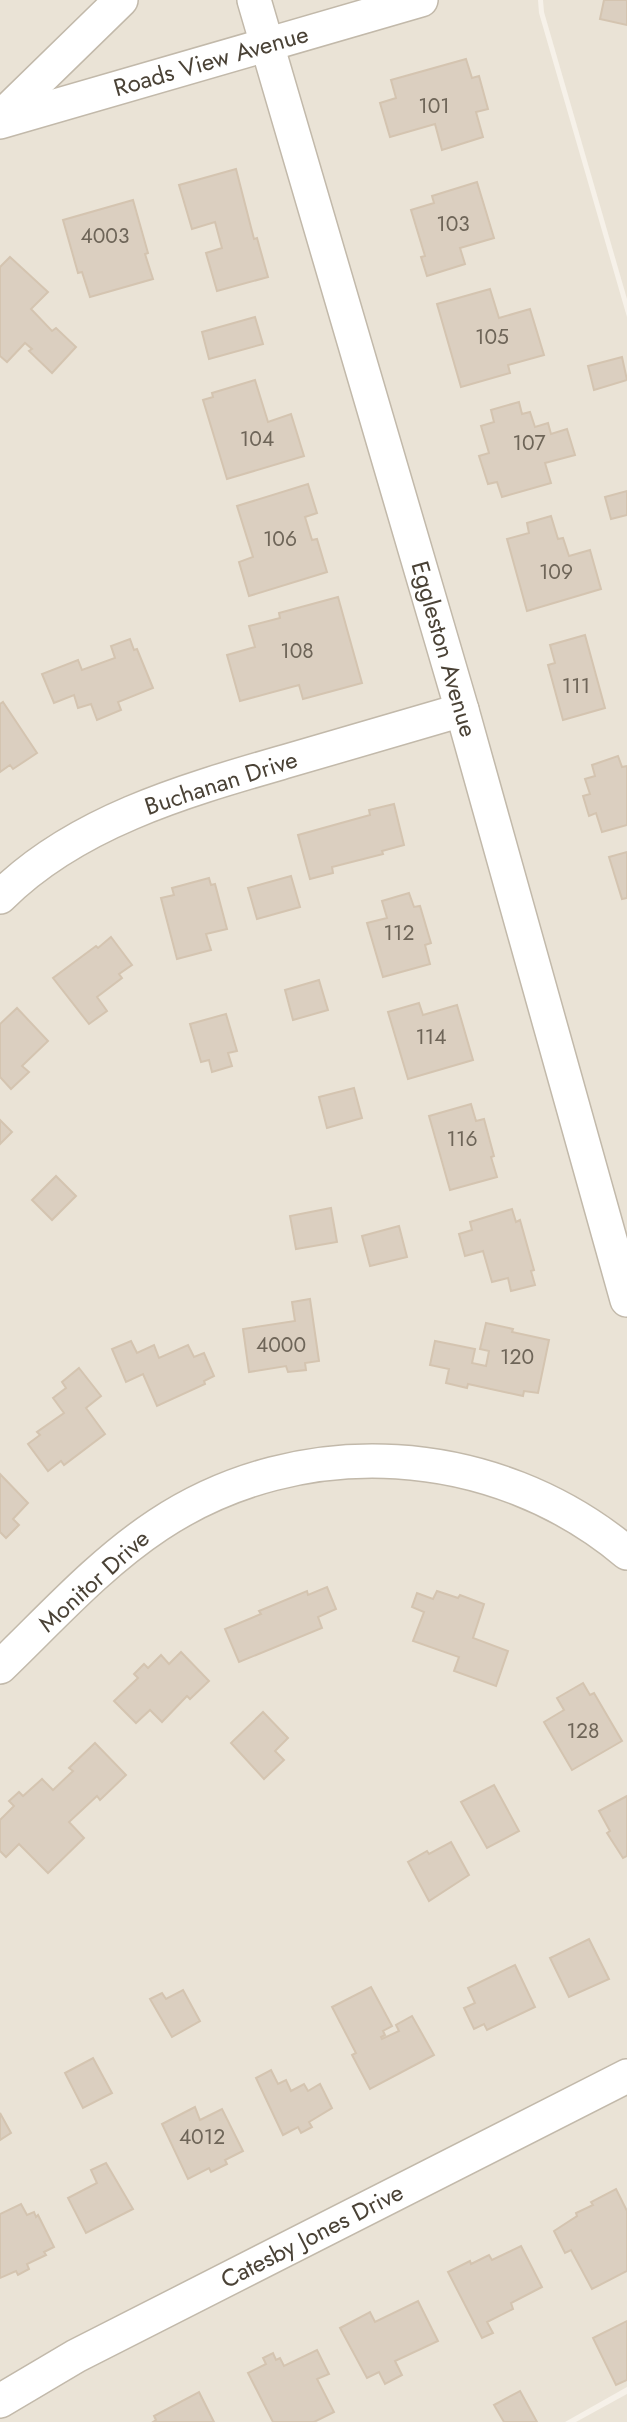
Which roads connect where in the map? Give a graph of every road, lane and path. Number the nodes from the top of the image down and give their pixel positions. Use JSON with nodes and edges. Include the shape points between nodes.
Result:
{"nodes":[{"id":1,"x":121,"y":0,"type":"edge"},
{"id":2,"x":254,"y":0,"type":"edge"},
{"id":3,"x":421,"y":0,"type":"edge"},
{"id":4,"x":267,"y":45,"type":"junction"},
{"id":5,"x":0,"y":120,"type":"edge"},
{"id":6,"x":462,"y":710,"type":"junction"},
{"id":7,"x":0,"y":897,"type":"edge"},
{"id":8,"x":627,"y":1300,"type":"edge"},
{"id":9,"x":627,"y":1553,"type":"edge"},
{"id":10,"x":0,"y":1667,"type":"edge"},
{"id":11,"x":627,"y":2076,"type":"edge"},
{"id":12,"x":0,"y":2401,"type":"edge"}],
"edges":[{"from":1,"to":5,"type":"street"},
{"from":2,"to":4,"type":"street","name":"Eggleston Avenue"},
{"from":3,"to":4,"type":"street","name":"Roads View Avenue"},
{"from":4,"to":5,"type":"street","name":"Roads View Avenue"},
{"from":4,"to":6,"type":"street","name":"Eggleston Avenue"},
{"from":6,"to":7,"type":"street","name":"Buchanan Drive","via":[[208,784],[129,813],[63,848]]},
{"from":6,"to":8,"type":"street","name":"Eggleston Avenue"},
{"from":9,"to":10,"type":"street","name":"Monitor Drive","via":[[566,1510],[516,1487],[453,1468],[383,1460],[317,1464],[261,1477],[157,1525],[107,1565]]},
{"from":11,"to":12,"type":"street","name":"Catesby Jones Drive","via":[[76,2356]]}]}
